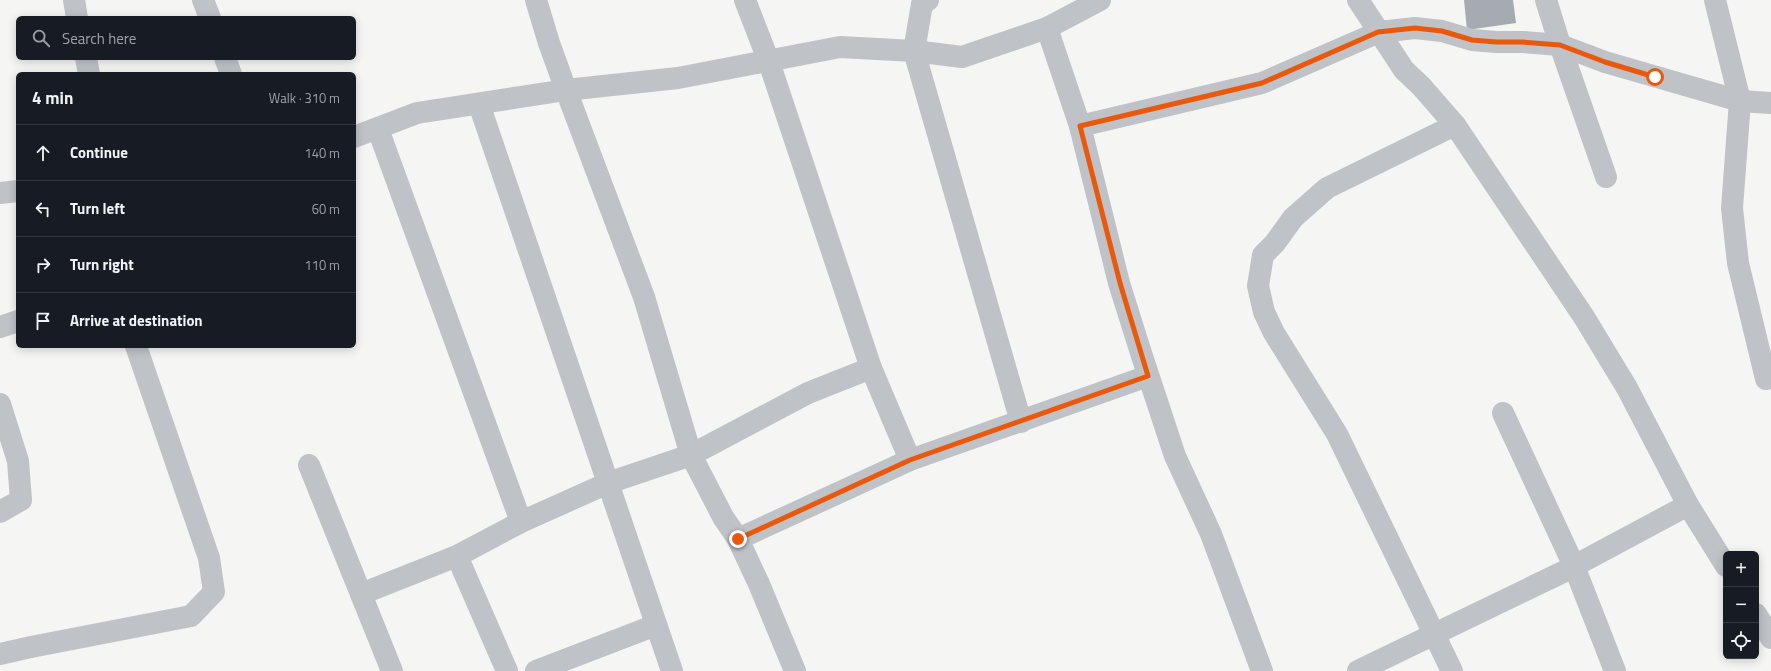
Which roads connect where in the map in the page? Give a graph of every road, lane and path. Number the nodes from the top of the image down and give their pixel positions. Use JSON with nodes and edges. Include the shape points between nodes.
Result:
{"nodes":[{"id":1,"x":74,"y":0,"type":"edge"},
{"id":2,"x":203,"y":0,"type":"edge"},
{"id":3,"x":536,"y":0,"type":"edge"},
{"id":4,"x":745,"y":0,"type":"edge"},
{"id":5,"x":928,"y":0,"type":"edge"},
{"id":6,"x":1100,"y":0,"type":"edge"},
{"id":7,"x":1358,"y":0,"type":"edge"},
{"id":8,"x":1546,"y":0,"type":"edge"},
{"id":9,"x":1715,"y":0,"type":"edge"},
{"id":10,"x":77,"y":16,"type":"edge"},
{"id":11,"x":209,"y":16,"type":"edge"},
{"id":12,"x":1047,"y":28,"type":"junction"},
{"id":13,"x":1378,"y":32,"type":"junction"},
{"id":14,"x":1560,"y":45,"type":"junction"},
{"id":15,"x":914,"y":51,"type":"junction"},
{"id":16,"x":86,"y":60,"type":"edge"},
{"id":17,"x":226,"y":60,"type":"edge"},
{"id":18,"x":769,"y":62,"type":"junction"},
{"id":19,"x":89,"y":72,"type":"edge"},
{"id":20,"x":230,"y":72,"type":"edge"},
{"id":21,"x":566,"y":90,"type":"junction"},
{"id":22,"x":1740,"y":101,"type":"junction"},
{"id":23,"x":1771,"y":103,"type":"edge"},
{"id":24,"x":479,"y":104,"type":"junction"},
{"id":25,"x":1455,"y":125,"type":"junction"},
{"id":26,"x":1080,"y":126,"type":"junction"},
{"id":27,"x":378,"y":129,"type":"junction"},
{"id":28,"x":356,"y":136,"type":"edge"},
{"id":29,"x":1606,"y":177,"type":"dead end"},
{"id":30,"x":16,"y":191,"type":"edge"},
{"id":31,"x":0,"y":193,"type":"edge"},
{"id":32,"x":16,"y":322,"type":"edge"},
{"id":33,"x":0,"y":327,"type":"edge"},
{"id":34,"x":137,"y":348,"type":"edge"},
{"id":35,"x":871,"y":368,"type":"junction"},
{"id":36,"x":1148,"y":376,"type":"junction"},
{"id":37,"x":1766,"y":379,"type":"dead end"},
{"id":38,"x":0,"y":404,"type":"edge"},
{"id":39,"x":1503,"y":413,"type":"dead end"},
{"id":40,"x":1021,"y":422,"type":"junction"},
{"id":41,"x":691,"y":455,"type":"junction"},
{"id":42,"x":910,"y":460,"type":"junction"},
{"id":43,"x":308,"y":465,"type":"dead end"},
{"id":44,"x":608,"y":483,"type":"junction"},
{"id":45,"x":1688,"y":505,"type":"junction"},
{"id":46,"x":0,"y":512,"type":"edge"},
{"id":47,"x":521,"y":522,"type":"junction"},
{"id":48,"x":738,"y":539,"type":"junction"},
{"id":49,"x":457,"y":556,"type":"junction"},
{"id":50,"x":1723,"y":561,"type":"edge"},
{"id":51,"x":1574,"y":566,"type":"junction"},
{"id":52,"x":361,"y":594,"type":"junction"},
{"id":53,"x":1759,"y":619,"type":"edge"},
{"id":54,"x":656,"y":625,"type":"junction"},
{"id":55,"x":1434,"y":634,"type":"junction"},
{"id":56,"x":1771,"y":638,"type":"edge"},
{"id":57,"x":0,"y":654,"type":"edge"},
{"id":58,"x":392,"y":671,"type":"edge"},
{"id":59,"x":507,"y":671,"type":"edge"},
{"id":60,"x":536,"y":671,"type":"edge"},
{"id":61,"x":672,"y":671,"type":"edge"},
{"id":62,"x":795,"y":671,"type":"edge"},
{"id":63,"x":1262,"y":671,"type":"edge"},
{"id":64,"x":1358,"y":671,"type":"edge"},
{"id":65,"x":1452,"y":671,"type":"edge"},
{"id":66,"x":1616,"y":671,"type":"edge"}],
"edges":[{"from":1,"to":10,"type":"street"},
{"from":2,"to":11,"type":"street"},
{"from":3,"to":21,"type":"street"},
{"from":4,"to":18,"type":"street"},
{"from":5,"to":15,"type":"street","via":[[922,4]]},
{"from":6,"to":12,"type":"street"},
{"from":7,"to":13,"type":"street"},
{"from":8,"to":14,"type":"street"},
{"from":9,"to":22,"type":"street"},
{"from":12,"to":15,"type":"street","via":[[962,57]]},
{"from":12,"to":26,"type":"street"},
{"from":13,"to":14,"type":"street","via":[[1415,28],[1442,31],[1472,40]]},
{"from":13,"to":25,"type":"street","via":[[1404,70]]},
{"from":13,"to":26,"type":"street","via":[[1262,83]]},
{"from":14,"to":22,"type":"street","via":[[1605,62]]},
{"from":14,"to":29,"type":"street"},
{"from":15,"to":18,"type":"street","via":[[840,47]]},
{"from":15,"to":40,"type":"street"},
{"from":16,"to":19,"type":"street"},
{"from":17,"to":20,"type":"street"},
{"from":18,"to":21,"type":"street","via":[[678,78]]},
{"from":18,"to":35,"type":"street"},
{"from":21,"to":24,"type":"street"},
{"from":21,"to":41,"type":"street","via":[[644,297]]},
{"from":22,"to":23,"type":"street"},
{"from":22,"to":37,"type":"street","via":[[1732,208],[1738,263]]},
{"from":24,"to":27,"type":"street","via":[[417,113]]},
{"from":24,"to":44,"type":"street"},
{"from":25,"to":45,"type":"street","via":[[1541,251],[1611,361]]},
{"from":25,"to":55,"type":"street","via":[[1327,188],[1293,218],[1263,255],[1258,286],[1264,312],[1274,333],[1337,434]]},
{"from":26,"to":36,"type":"street","via":[[1120,283]]},
{"from":27,"to":28,"type":"street"},
{"from":27,"to":47,"type":"street"},
{"from":30,"to":31,"type":"street"},
{"from":32,"to":33,"type":"street"},
{"from":34,"to":57,"type":"street","via":[[209,558],[214,592],[191,616]]},
{"from":35,"to":41,"type":"street","via":[[808,393]]},
{"from":35,"to":42,"type":"street"},
{"from":36,"to":40,"type":"street"},
{"from":36,"to":63,"type":"street","via":[[1175,456],[1211,534]]},
{"from":38,"to":46,"type":"street","via":[[18,461],[21,500]]},
{"from":39,"to":51,"type":"street"},
{"from":40,"to":42,"type":"street"},
{"from":41,"to":44,"type":"street"},
{"from":41,"to":48,"type":"street","via":[[723,517]]},
{"from":42,"to":48,"type":"street"},
{"from":43,"to":52,"type":"street"},
{"from":44,"to":47,"type":"street"},
{"from":44,"to":54,"type":"street"},
{"from":45,"to":50,"type":"street"},
{"from":45,"to":51,"type":"street"},
{"from":47,"to":49,"type":"street"},
{"from":48,"to":62,"type":"street"},
{"from":49,"to":52,"type":"street"},
{"from":49,"to":59,"type":"street"},
{"from":51,"to":55,"type":"street"},
{"from":51,"to":66,"type":"street"},
{"from":52,"to":58,"type":"street"},
{"from":53,"to":56,"type":"street"},
{"from":54,"to":60,"type":"street"},
{"from":54,"to":61,"type":"street"},
{"from":55,"to":64,"type":"street"},
{"from":55,"to":65,"type":"street"}]}
